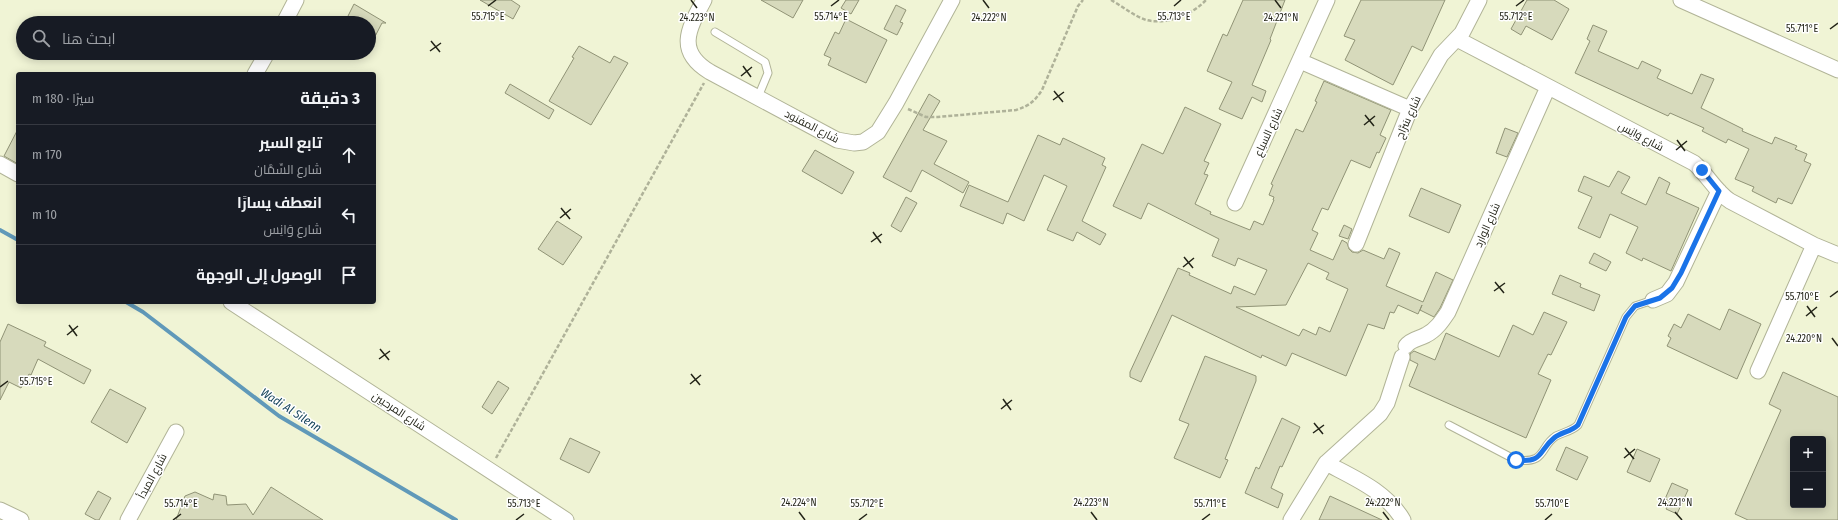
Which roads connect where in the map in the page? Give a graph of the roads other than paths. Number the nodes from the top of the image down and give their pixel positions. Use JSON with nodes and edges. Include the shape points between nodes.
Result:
{"nodes":[{"id":1,"x":296,"y":0,"type":"edge"},
{"id":2,"x":704,"y":0,"type":"edge"},
{"id":3,"x":952,"y":0,"type":"edge"},
{"id":4,"x":1327,"y":0,"type":"edge"},
{"id":5,"x":1479,"y":0,"type":"edge"},
{"id":6,"x":1681,"y":0,"type":"edge"},
{"id":7,"x":288,"y":16,"type":"edge"},
{"id":8,"x":715,"y":32,"type":"dead end"},
{"id":9,"x":1457,"y":39,"type":"junction"},
{"id":10,"x":263,"y":60,"type":"edge"},
{"id":11,"x":1300,"y":62,"type":"junction"},
{"id":12,"x":1838,"y":70,"type":"edge"},
{"id":13,"x":256,"y":72,"type":"edge"},
{"id":14,"x":1548,"y":87,"type":"junction"},
{"id":15,"x":758,"y":97,"type":"junction"},
{"id":16,"x":1410,"y":109,"type":"junction"},
{"id":17,"x":0,"y":164,"type":"edge"},
{"id":18,"x":16,"y":173,"type":"edge"},
{"id":19,"x":1719,"y":191,"type":"junction"},
{"id":20,"x":1235,"y":203,"type":"dead end"},
{"id":21,"x":1356,"y":244,"type":"dead end"},
{"id":22,"x":1814,"y":245,"type":"junction"},
{"id":23,"x":1838,"y":255,"type":"edge"},
{"id":24,"x":1653,"y":300,"type":"joint"},
{"id":25,"x":234,"y":304,"type":"edge"},
{"id":26,"x":1758,"y":371,"type":"dead end"},
{"id":27,"x":1449,"y":425,"type":"dead end"},
{"id":28,"x":176,"y":432,"type":"dead end"},
{"id":29,"x":1326,"y":463,"type":"junction"},
{"id":30,"x":0,"y":510,"type":"edge"},
{"id":31,"x":21,"y":520,"type":"edge"},
{"id":32,"x":128,"y":520,"type":"edge"},
{"id":33,"x":566,"y":520,"type":"edge"},
{"id":34,"x":1291,"y":520,"type":"edge"},
{"id":35,"x":1403,"y":520,"type":"edge"}],
"edges":[{"from":1,"to":7,"type":"street"},
{"from":2,"to":15,"type":"street","name":"شارع المفنود","via":[[689,29],[689,51],[697,63],[710,72]]},
{"from":3,"to":15,"type":"street","name":"شارع المفنود","via":[[878,132],[863,142],[837,140]]},
{"from":4,"to":11,"type":"street","name":"شارع السباع"},
{"from":5,"to":9,"type":"street","name":"شارع سَرَّاح"},
{"from":6,"to":12,"type":"street"},
{"from":8,"to":15,"type":"lane","via":[[765,62],[768,73]]},
{"from":9,"to":14,"type":"street","name":"شارع وَانِس"},
{"from":9,"to":16,"type":"street","name":"شارع سَرَّاح","via":[[1441,55]]},
{"from":10,"to":13,"type":"street"},
{"from":11,"to":16,"type":"street"},
{"from":11,"to":20,"type":"street","name":"شارع السباع"},
{"from":14,"to":19,"type":"street","name":"شارع وَانِس","via":[[1694,163]]},
{"from":14,"to":29,"type":"street","name":"شارع الوارد","via":[[1448,312],[1434,330],[1411,341],[1404,351],[1387,403],[1380,414]]},
{"from":16,"to":21,"type":"street","name":"شارع سَرَّاح"},
{"from":17,"to":18,"type":"street"},
{"from":19,"to":22,"type":"street","name":"شارع وَانِس","via":[[1730,201]]},
{"from":19,"to":24,"type":"street","via":[[1676,282],[1667,294]]},
{"from":22,"to":23,"type":"street","name":"شارع وَانِس"},
{"from":22,"to":26,"type":"street"},
{"from":24,"to":27,"type":"lane","via":[[1635,306],[1626,317],[1578,425],[1554,437],[1544,452],[1536,458],[1516,460]]},
{"from":25,"to":33,"type":"street","name":"شارع المرحبين"},
{"from":28,"to":32,"type":"street","name":"شارع المبدأ"},
{"from":29,"to":34,"type":"street"},
{"from":29,"to":35,"type":"street","via":[[1381,494]]},
{"from":30,"to":31,"type":"street"}]}
